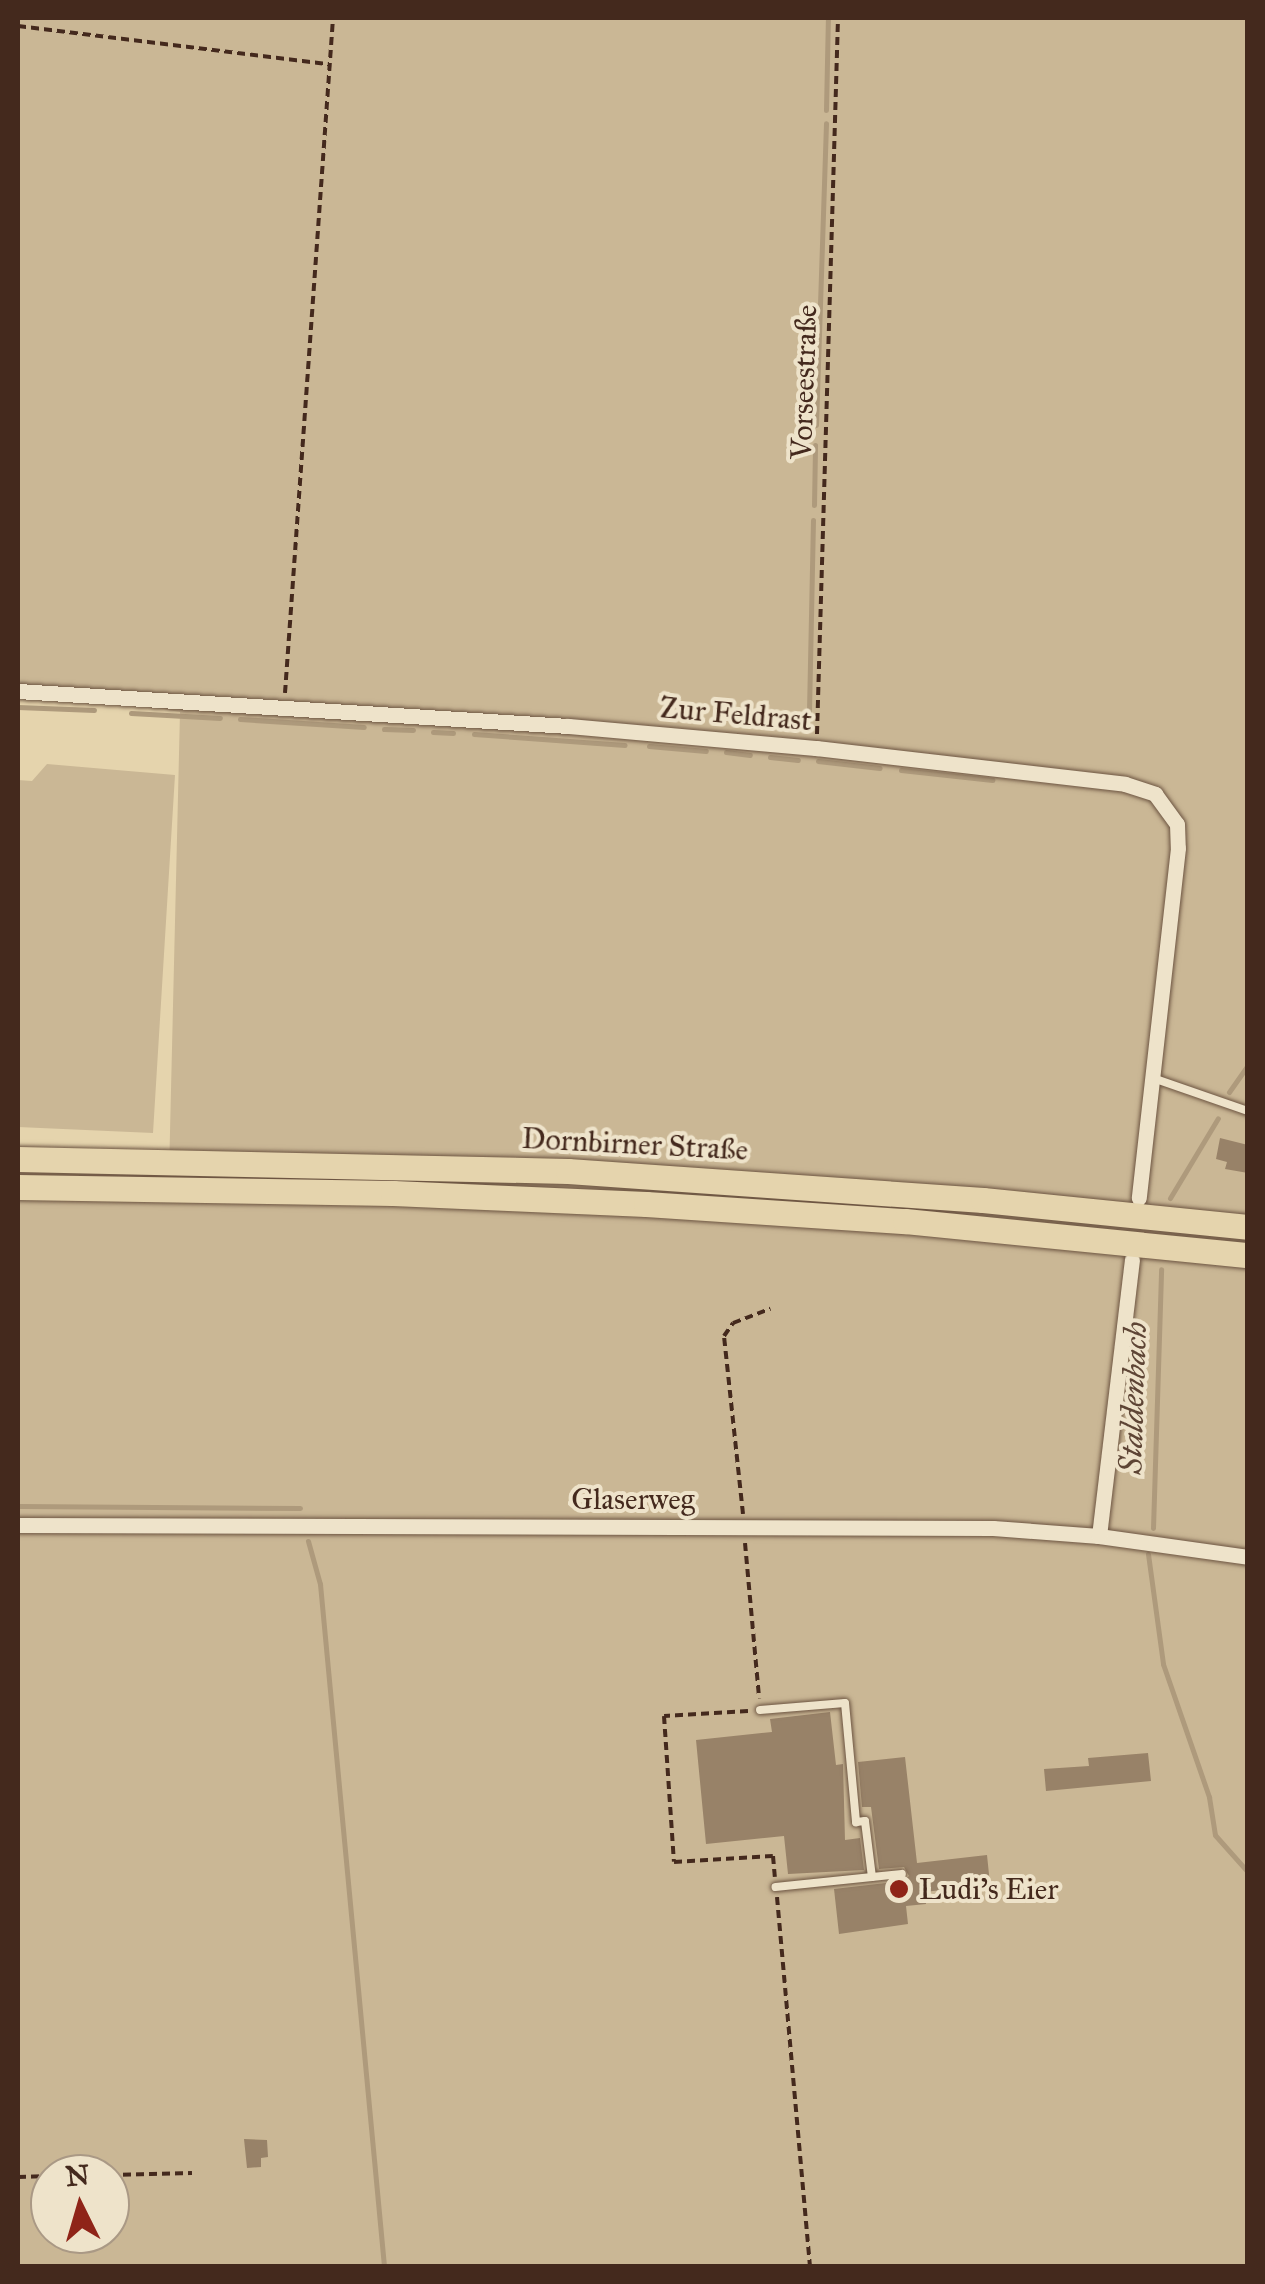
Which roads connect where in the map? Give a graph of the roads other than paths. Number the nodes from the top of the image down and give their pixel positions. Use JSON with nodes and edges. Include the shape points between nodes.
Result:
{"nodes":[{"id":1,"x":18,"y":691,"type":"edge"},
{"id":2,"x":1153,"y":1078,"type":"junction"},
{"id":3,"x":1248,"y":1111,"type":"edge"},
{"id":4,"x":18,"y":1159,"type":"edge"},
{"id":5,"x":18,"y":1187,"type":"edge"},
{"id":6,"x":1139,"y":1198,"type":"dead end"},
{"id":7,"x":1248,"y":1227,"type":"edge"},
{"id":8,"x":1248,"y":1255,"type":"edge"},
{"id":9,"x":1132,"y":1260,"type":"dead end"},
{"id":10,"x":18,"y":1525,"type":"edge"},
{"id":11,"x":1099,"y":1536,"type":"junction"},
{"id":12,"x":1248,"y":1556,"type":"edge"},
{"id":13,"x":760,"y":1710,"type":"road end"},
{"id":14,"x":902,"y":1874,"type":"dead end"},
{"id":15,"x":872,"y":1877,"type":"junction"},
{"id":16,"x":776,"y":1887,"type":"road end"}],
"edges":[{"from":1,"to":2,"type":"street","name":"Zur Feldrast","via":[[816,748],[1126,784],[1155,794],[1178,824]]},
{"from":2,"to":3,"type":"lane"},
{"from":2,"to":6,"type":"street","name":"Zur Feldrast"},
{"from":4,"to":7,"type":"main road","name":"Dornbirner Straße","via":[[568,1171],[983,1200]]},
{"from":5,"to":8,"type":"main road","name":"Dornbirner Straße","via":[[393,1192],[664,1205]]},
{"from":9,"to":11,"type":"street"},
{"from":10,"to":11,"type":"street","name":"Glaserweg","via":[[992,1528]]},
{"from":11,"to":12,"type":"street","name":"Glaserweg"},
{"from":13,"to":15,"type":"lane","via":[[844,1703],[856,1822],[865,1822]]},
{"from":14,"to":15,"type":"lane"},
{"from":15,"to":16,"type":"lane"}]}
